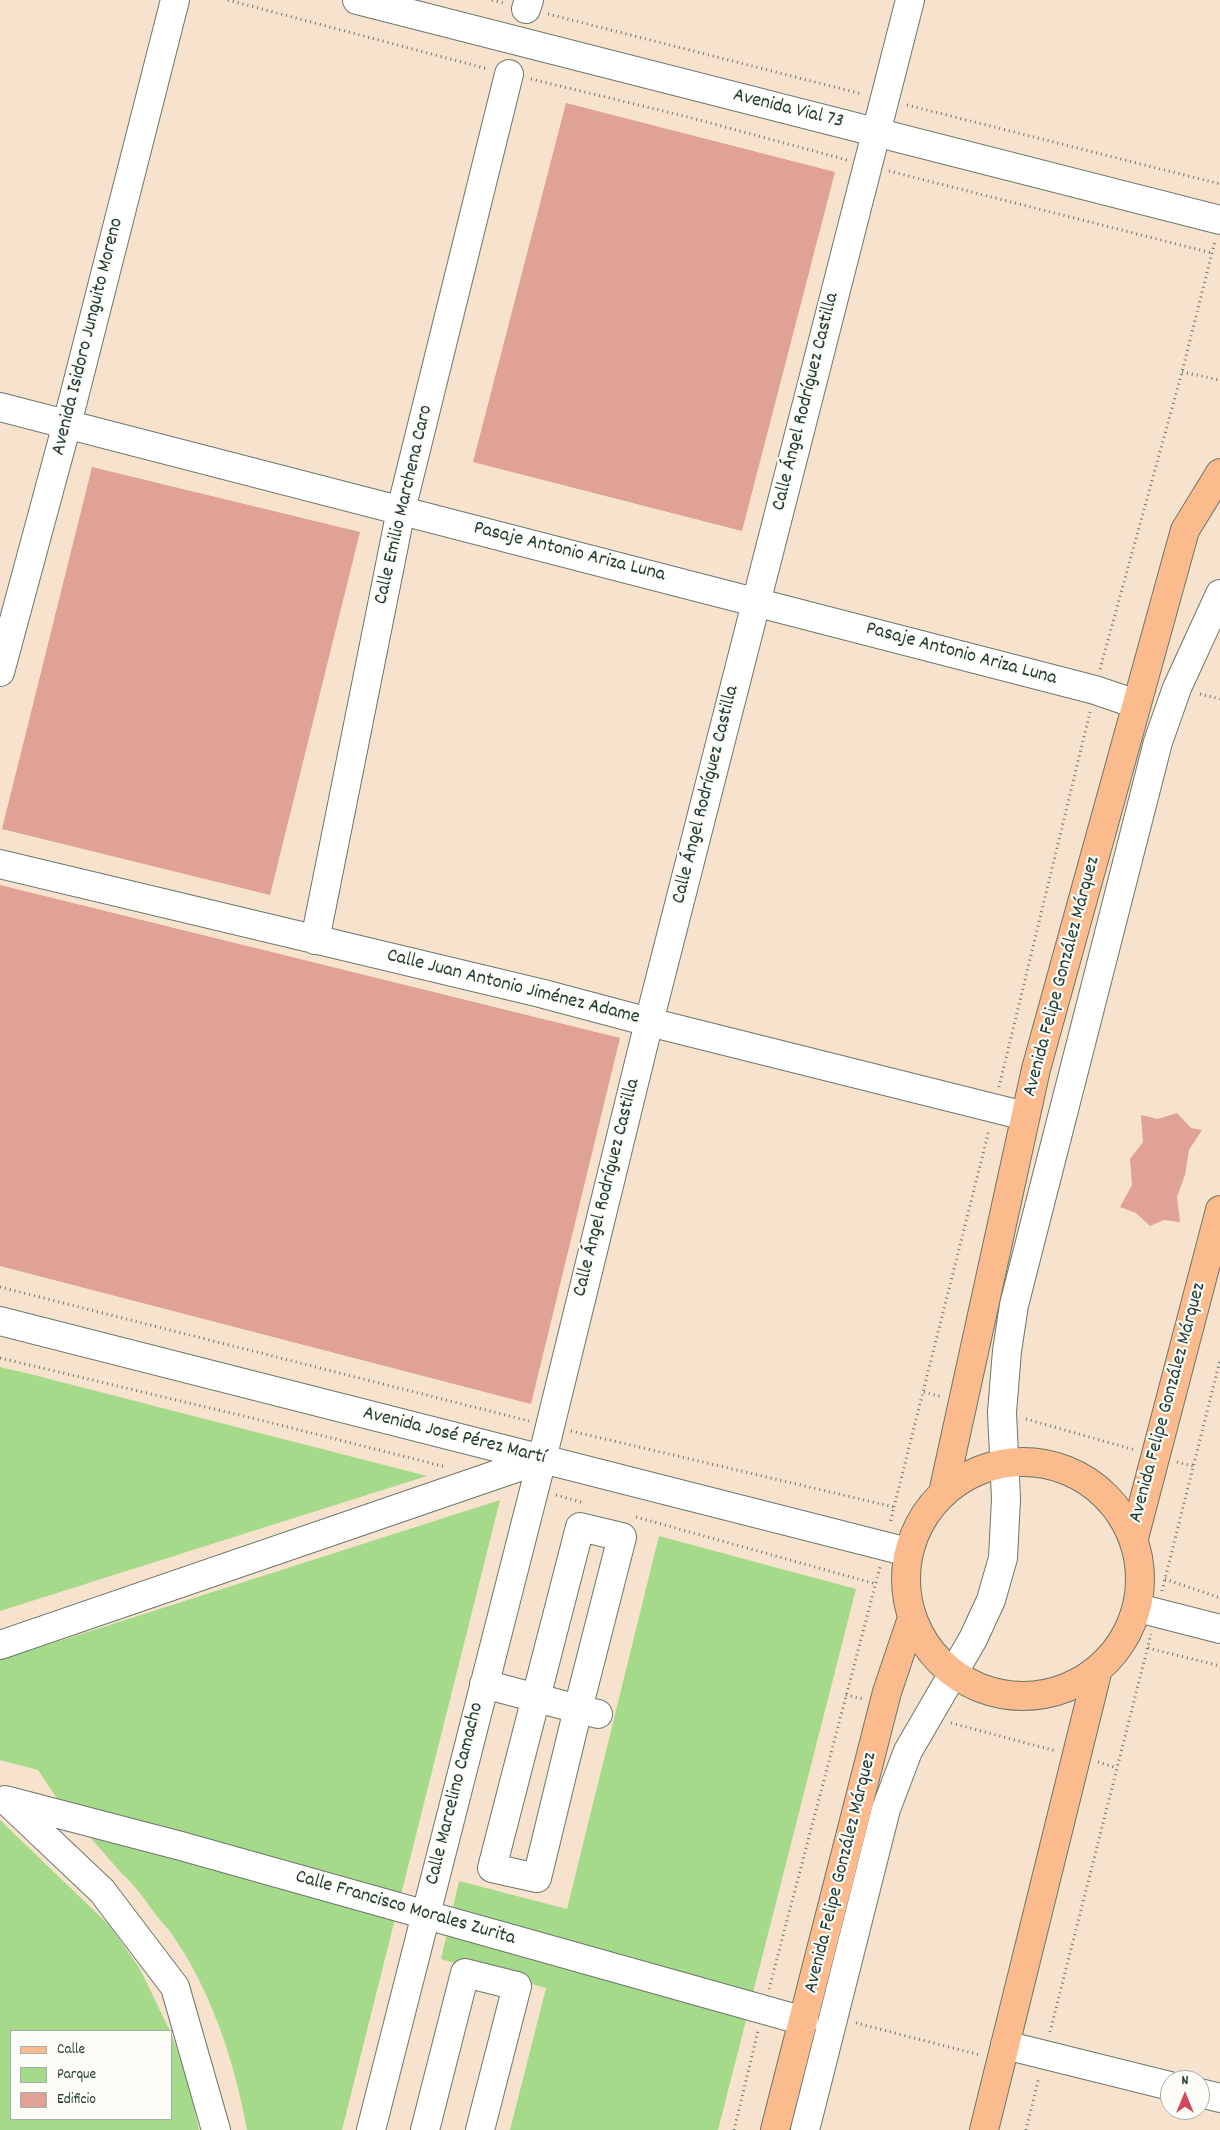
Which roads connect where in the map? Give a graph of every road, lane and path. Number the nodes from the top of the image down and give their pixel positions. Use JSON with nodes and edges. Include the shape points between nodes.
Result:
{"nodes":[{"id":1,"x":175,"y":0,"type":"edge"},
{"id":2,"x":228,"y":0,"type":"edge"},
{"id":3,"x":356,"y":0,"type":"edge"},
{"id":4,"x":492,"y":0,"type":"edge"},
{"id":5,"x":910,"y":0,"type":"edge"},
{"id":6,"x":528,"y":4,"type":"edge"},
{"id":7,"x":509,"y":74,"type":"junction"},
{"id":8,"x":870,"y":96,"type":"dead end"},
{"id":9,"x":904,"y":104,"type":"dead end"},
{"id":10,"x":876,"y":132,"type":"junction"},
{"id":11,"x":854,"y":162,"type":"dead end"},
{"id":12,"x":886,"y":170,"type":"dead end"},
{"id":13,"x":1220,"y":184,"type":"edge"},
{"id":14,"x":1218,"y":230,"type":"edge"},
{"id":15,"x":1212,"y":253,"type":"junction"},
{"id":16,"x":1182,"y":372,"type":"junction"},
{"id":17,"x":1220,"y":380,"type":"edge"},
{"id":18,"x":0,"y":407,"type":"edge"},
{"id":19,"x":66,"y":424,"type":"junction"},
{"id":20,"x":1220,"y":473,"type":"edge"},
{"id":21,"x":401,"y":510,"type":"junction"},
{"id":22,"x":1220,"y":594,"type":"edge"},
{"id":23,"x":756,"y":601,"type":"junction"},
{"id":24,"x":0,"y":672,"type":"edge"},
{"id":25,"x":1095,"y":690,"type":"junction"},
{"id":26,"x":1136,"y":704,"type":"junction"},
{"id":27,"x":0,"y":864,"type":"edge"},
{"id":28,"x":316,"y":940,"type":"junction"},
{"id":29,"x":649,"y":1022,"type":"junction"},
{"id":30,"x":994,"y":1108,"type":"junction"},
{"id":31,"x":1025,"y":1116,"type":"junction"},
{"id":32,"x":1220,"y":1210,"type":"edge"},
{"id":33,"x":0,"y":1322,"type":"edge"},
{"id":34,"x":0,"y":1358,"type":"edge"},
{"id":35,"x":1220,"y":1360,"type":"edge"},
{"id":36,"x":924,"y":1392,"type":"junction"},
{"id":37,"x":963,"y":1403,"type":"junction"},
{"id":38,"x":1002,"y":1412,"type":"junction"},
{"id":39,"x":1154,"y":1456,"type":"junction"},
{"id":40,"x":542,"y":1459,"type":"junction"},
{"id":41,"x":1004,"y":1464,"type":"junction"},
{"id":42,"x":1194,"y":1466,"type":"junction"},
{"id":43,"x":448,"y":1468,"type":"dead end"},
{"id":44,"x":534,"y":1490,"type":"junction"},
{"id":45,"x":943,"y":1493,"type":"junction"},
{"id":46,"x":592,"y":1505,"type":"dead end"},
{"id":47,"x":894,"y":1507,"type":"dead end"},
{"id":48,"x":630,"y":1516,"type":"dead end"},
{"id":49,"x":1134,"y":1538,"type":"junction"},
{"id":50,"x":908,"y":1552,"type":"junction"},
{"id":51,"x":1165,"y":1579,"type":"junction"},
{"id":52,"x":876,"y":1584,"type":"dead end"},
{"id":53,"x":1220,"y":1598,"type":"edge"},
{"id":54,"x":1147,"y":1611,"type":"junction"},
{"id":55,"x":912,"y":1618,"type":"junction"},
{"id":56,"x":1220,"y":1629,"type":"edge"},
{"id":57,"x":0,"y":1645,"type":"edge"},
{"id":58,"x":1148,"y":1648,"type":"junction"},
{"id":59,"x":1220,"y":1666,"type":"edge"},
{"id":60,"x":1098,"y":1669,"type":"junction"},
{"id":61,"x":952,"y":1673,"type":"junction"},
{"id":62,"x":484,"y":1684,"type":"junction"},
{"id":63,"x":846,"y":1695,"type":"dead end"},
{"id":64,"x":536,"y":1698,"type":"junction"},
{"id":65,"x":884,"y":1705,"type":"junction"},
{"id":66,"x":588,"y":1711,"type":"junction"},
{"id":67,"x":928,"y":1717,"type":"junction"},
{"id":68,"x":1077,"y":1756,"type":"junction"},
{"id":69,"x":1117,"y":1768,"type":"junction"},
{"id":70,"x":3,"y":1799,"type":"edge"},
{"id":71,"x":426,"y":1914,"type":"junction"},
{"id":72,"x":763,"y":2009,"type":"junction"},
{"id":73,"x":833,"y":2017,"type":"junction"},
{"id":74,"x":804,"y":2021,"type":"junction"},
{"id":75,"x":1003,"y":2052,"type":"junction"},
{"id":76,"x":1045,"y":2054,"type":"junction"},
{"id":77,"x":1160,"y":2083,"type":"edge"},
{"id":78,"x":216,"y":2130,"type":"edge"},
{"id":79,"x":371,"y":2130,"type":"edge"},
{"id":80,"x":425,"y":2130,"type":"edge"},
{"id":81,"x":480,"y":2130,"type":"edge"},
{"id":82,"x":734,"y":2130,"type":"edge"},
{"id":83,"x":775,"y":2130,"type":"edge"},
{"id":84,"x":806,"y":2130,"type":"edge"},
{"id":85,"x":984,"y":2130,"type":"edge"},
{"id":86,"x":1026,"y":2130,"type":"edge"}],
"edges":[{"from":1,"to":19,"type":"street","name":"Avenida Isidoro Junguito Moreno"},
{"from":2,"to":7,"type":"path"},
{"from":3,"to":10,"type":"street","name":"Avenida Vial 73"},
{"from":4,"to":6,"type":"path"},
{"from":5,"to":10,"type":"street","name":"Calle Ángel Rodríguez Castilla"},
{"from":6,"to":8,"type":"path"},
{"from":7,"to":11,"type":"path","via":[[688,117]]},
{"from":7,"to":21,"type":"street","name":"Calle Emilio Marchena Caro"},
{"from":9,"to":13,"type":"path"},
{"from":10,"to":14,"type":"street","name":"Avenida Vial 73"},
{"from":10,"to":23,"type":"street","name":"Calle Ángel Rodríguez Castilla"},
{"from":12,"to":15,"type":"path"},
{"from":14,"to":15,"type":"path"},
{"from":15,"to":16,"type":"path"},
{"from":16,"to":17,"type":"path"},
{"from":16,"to":25,"type":"path"},
{"from":18,"to":19,"type":"street","name":"Pasaje Antonio Ariza Luna"},
{"from":19,"to":21,"type":"street","name":"Pasaje Antonio Ariza Luna"},
{"from":19,"to":24,"type":"street","name":"Avenida Isidoro Junguito Moreno"},
{"from":20,"to":26,"type":"main road","name":"Avenida Felipe González Márquez","via":[[1185,530]]},
{"from":21,"to":23,"type":"street","name":"Pasaje Antonio Ariza Luna"},
{"from":21,"to":28,"type":"street","name":"Calle Emilio Marchena Caro"},
{"from":22,"to":38,"type":"street","via":[[1177,688],[1158,742],[1014,1305]]},
{"from":23,"to":25,"type":"street","name":"Pasaje Antonio Ariza Luna"},
{"from":23,"to":29,"type":"street","name":"Calle Ángel Rodríguez Castilla"},
{"from":25,"to":26,"type":"street","name":"Pasaje Antonio Ariza Luna"},
{"from":25,"to":30,"type":"path"},
{"from":26,"to":31,"type":"main road","name":"Avenida Felipe González Márquez"},
{"from":27,"to":28,"type":"street","name":"Calle Juan Antonio Jiménez Adame"},
{"from":28,"to":29,"type":"street","name":"Calle Juan Antonio Jiménez Adame"},
{"from":29,"to":30,"type":"street","name":"Calle Juan Antonio Jiménez Adame"},
{"from":29,"to":40,"type":"street","name":"Calle Ángel Rodríguez Castilla"},
{"from":30,"to":31,"type":"street","name":"Calle Juan Antonio Jiménez Adame"},
{"from":30,"to":36,"type":"path"},
{"from":31,"to":37,"type":"main road","name":"Avenida Felipe González Márquez"},
{"from":32,"to":39,"type":"main road","name":"Avenida Felipe González Márquez"},
{"from":33,"to":40,"type":"street","name":"Avenida José Pérez Martí"},
{"from":34,"to":43,"type":"path"},
{"from":35,"to":42,"type":"path"},
{"from":36,"to":37,"type":"path"},
{"from":36,"to":47,"type":"path"},
{"from":37,"to":45,"type":"main road","name":"Avenida Felipe González Márquez"},
{"from":38,"to":39,"type":"path"},
{"from":38,"to":41,"type":"street"},
{"from":39,"to":42,"type":"path"},
{"from":39,"to":49,"type":"main road","name":"Avenida Felipe González Márquez"},
{"from":40,"to":44,"type":"street","name":"Calle Marcelino Camacho"},
{"from":40,"to":50,"type":"street","name":"Avenida José Pérez Martí"},
{"from":40,"to":57,"type":"street"},
{"from":41,"to":45,"type":"main road","via":[[975,1472]]},
{"from":41,"to":49,"type":"main road","via":[[1050,1465],[1086,1480],[1114,1505]]},
{"from":41,"to":61,"type":"street","via":[[1003,1558],[991,1600],[973,1639]]},
{"from":42,"to":51,"type":"path"},
{"from":44,"to":46,"type":"path"},
{"from":44,"to":62,"type":"street","name":"Calle Marcelino Camacho"},
{"from":45,"to":50,"type":"main road","via":[[922,1520]]},
{"from":48,"to":52,"type":"path"},
{"from":49,"to":54,"type":"main road"},
{"from":50,"to":55,"type":"main road","via":[[905,1585]]},
{"from":51,"to":53,"type":"path"},
{"from":51,"to":54,"type":"path"},
{"from":54,"to":56,"type":"street"},
{"from":54,"to":58,"type":"path"},
{"from":54,"to":60,"type":"main road","via":[[1132,1624],[1118,1648]]},
{"from":55,"to":61,"type":"main road","via":[[930,1651]]},
{"from":55,"to":65,"type":"main road","name":"Avenida Felipe González Márquez"},
{"from":58,"to":59,"type":"path"},
{"from":58,"to":69,"type":"path"},
{"from":60,"to":61,"type":"main road","via":[[1066,1688],[1029,1696],[992,1692]]},
{"from":60,"to":68,"type":"main road"},
{"from":61,"to":67,"type":"street"},
{"from":62,"to":64,"type":"street"},
{"from":62,"to":71,"type":"street","name":"Calle Marcelino Camacho"},
{"from":63,"to":65,"type":"path"},
{"from":64,"to":66,"type":"street"},
{"from":64,"to":66,"type":"street","via":[[492,1868],[537,1878]]},
{"from":64,"to":66,"type":"street","via":[[580,1527],[622,1537]]},
{"from":65,"to":74,"type":"main road","name":"Avenida Felipe González Márquez"},
{"from":67,"to":68,"type":"path"},
{"from":67,"to":73,"type":"street","via":[[908,1751],[886,1809]]},
{"from":68,"to":69,"type":"path"},
{"from":68,"to":75,"type":"main road"},
{"from":69,"to":76,"type":"path"},
{"from":70,"to":71,"type":"street","name":"Calle Francisco Morales Zurita"},
{"from":70,"to":78,"type":"street","name":"Calle Francisco Morales Zurita","via":[[102,1891],[174,1987]]},
{"from":71,"to":72,"type":"street","name":"Calle Francisco Morales Zurita"},
{"from":71,"to":79,"type":"street","name":"Calle Marcelino Camacho"},
{"from":72,"to":74,"type":"street","name":"Calle Francisco Morales Zurita"},
{"from":72,"to":82,"type":"path"},
{"from":73,"to":75,"type":"path"},
{"from":73,"to":84,"type":"street"},
{"from":74,"to":83,"type":"main road","name":"Avenida Felipe González Márquez"},
{"from":75,"to":76,"type":"street"},
{"from":75,"to":85,"type":"main road"},
{"from":76,"to":77,"type":"street"},
{"from":76,"to":86,"type":"path"},
{"from":80,"to":81,"type":"street","via":[[465,1974],[517,1986]]}]}
